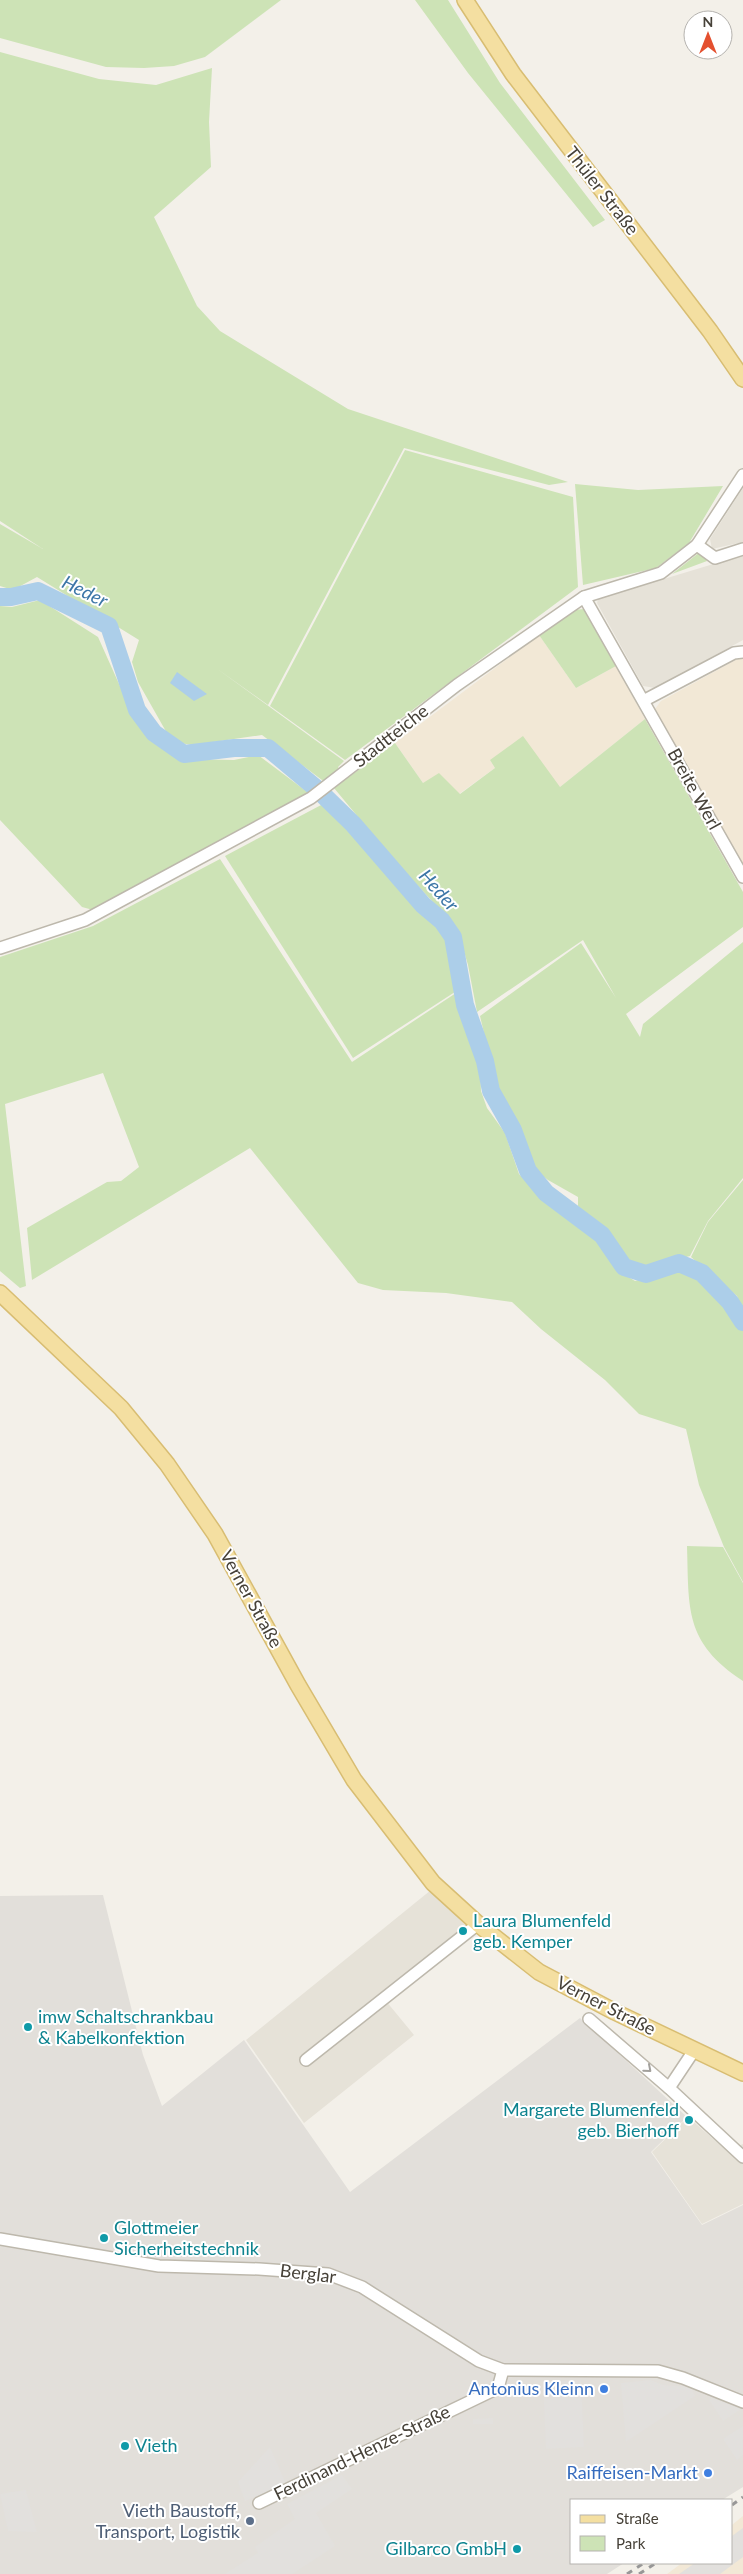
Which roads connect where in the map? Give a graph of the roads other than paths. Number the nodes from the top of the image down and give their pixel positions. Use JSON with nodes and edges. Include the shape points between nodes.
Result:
{"nodes":[{"id":1,"x":465,"y":0,"type":"edge"},
{"id":2,"x":743,"y":379,"type":"edge"},
{"id":3,"x":743,"y":475,"type":"edge"},
{"id":4,"x":697,"y":545,"type":"junction"},
{"id":5,"x":743,"y":549,"type":"edge"},
{"id":6,"x":584,"y":597,"type":"junction"},
{"id":7,"x":743,"y":652,"type":"edge"},
{"id":8,"x":645,"y":700,"type":"junction"},
{"id":9,"x":743,"y":877,"type":"edge"},
{"id":10,"x":0,"y":948,"type":"edge"},
{"id":11,"x":0,"y":1293,"type":"edge"},
{"id":12,"x":478,"y":1924,"type":"junction"},
{"id":13,"x":589,"y":2019,"type":"dead end"},
{"id":14,"x":695,"y":2050,"type":"junction"},
{"id":15,"x":306,"y":2060,"type":"dead end"},
{"id":16,"x":743,"y":2073,"type":"edge"},
{"id":17,"x":669,"y":2088,"type":"junction"},
{"id":18,"x":743,"y":2157,"type":"edge"},
{"id":19,"x":0,"y":2239,"type":"edge"},
{"id":20,"x":503,"y":2370,"type":"junction"},
{"id":21,"x":743,"y":2402,"type":"edge"},
{"id":22,"x":259,"y":2503,"type":"dead end"}],
"edges":[{"from":1,"to":2,"type":"main road","name":"Thüler Straße","via":[[512,74]]},
{"from":3,"to":4,"type":"street","name":"Stadtteiche"},
{"from":4,"to":5,"type":"street","via":[[715,558]]},
{"from":4,"to":6,"type":"street","name":"Stadtteiche","via":[[661,573]]},
{"from":6,"to":8,"type":"street","name":"Breite Werl"},
{"from":6,"to":10,"type":"street","name":"Stadtteiche","via":[[457,685],[311,798],[85,920]]},
{"from":7,"to":8,"type":"street","via":[[734,653]]},
{"from":8,"to":9,"type":"street","name":"Breite Werl"},
{"from":11,"to":12,"type":"main road","name":"Verner Straße","via":[[121,1408],[167,1464],[215,1534],[354,1780],[433,1883]]},
{"from":12,"to":14,"type":"main road","name":"Verner Straße","via":[[539,1972]]},
{"from":12,"to":15,"type":"street"},
{"from":13,"to":17,"type":"street","name":"Verner Straße","one_way":true},
{"from":14,"to":16,"type":"main road","name":"Verner Straße"},
{"from":14,"to":17,"type":"street"},
{"from":17,"to":18,"type":"street","name":"Verner Straße"},
{"from":19,"to":20,"type":"street","name":"Berglar","via":[[160,2266],[259,2268],[328,2274],[362,2287],[478,2361]]},
{"from":20,"to":21,"type":"street","via":[[658,2371]]},
{"from":20,"to":22,"type":"street","name":"Ferdinand-Henze-Straße","via":[[498,2388]]}]}
